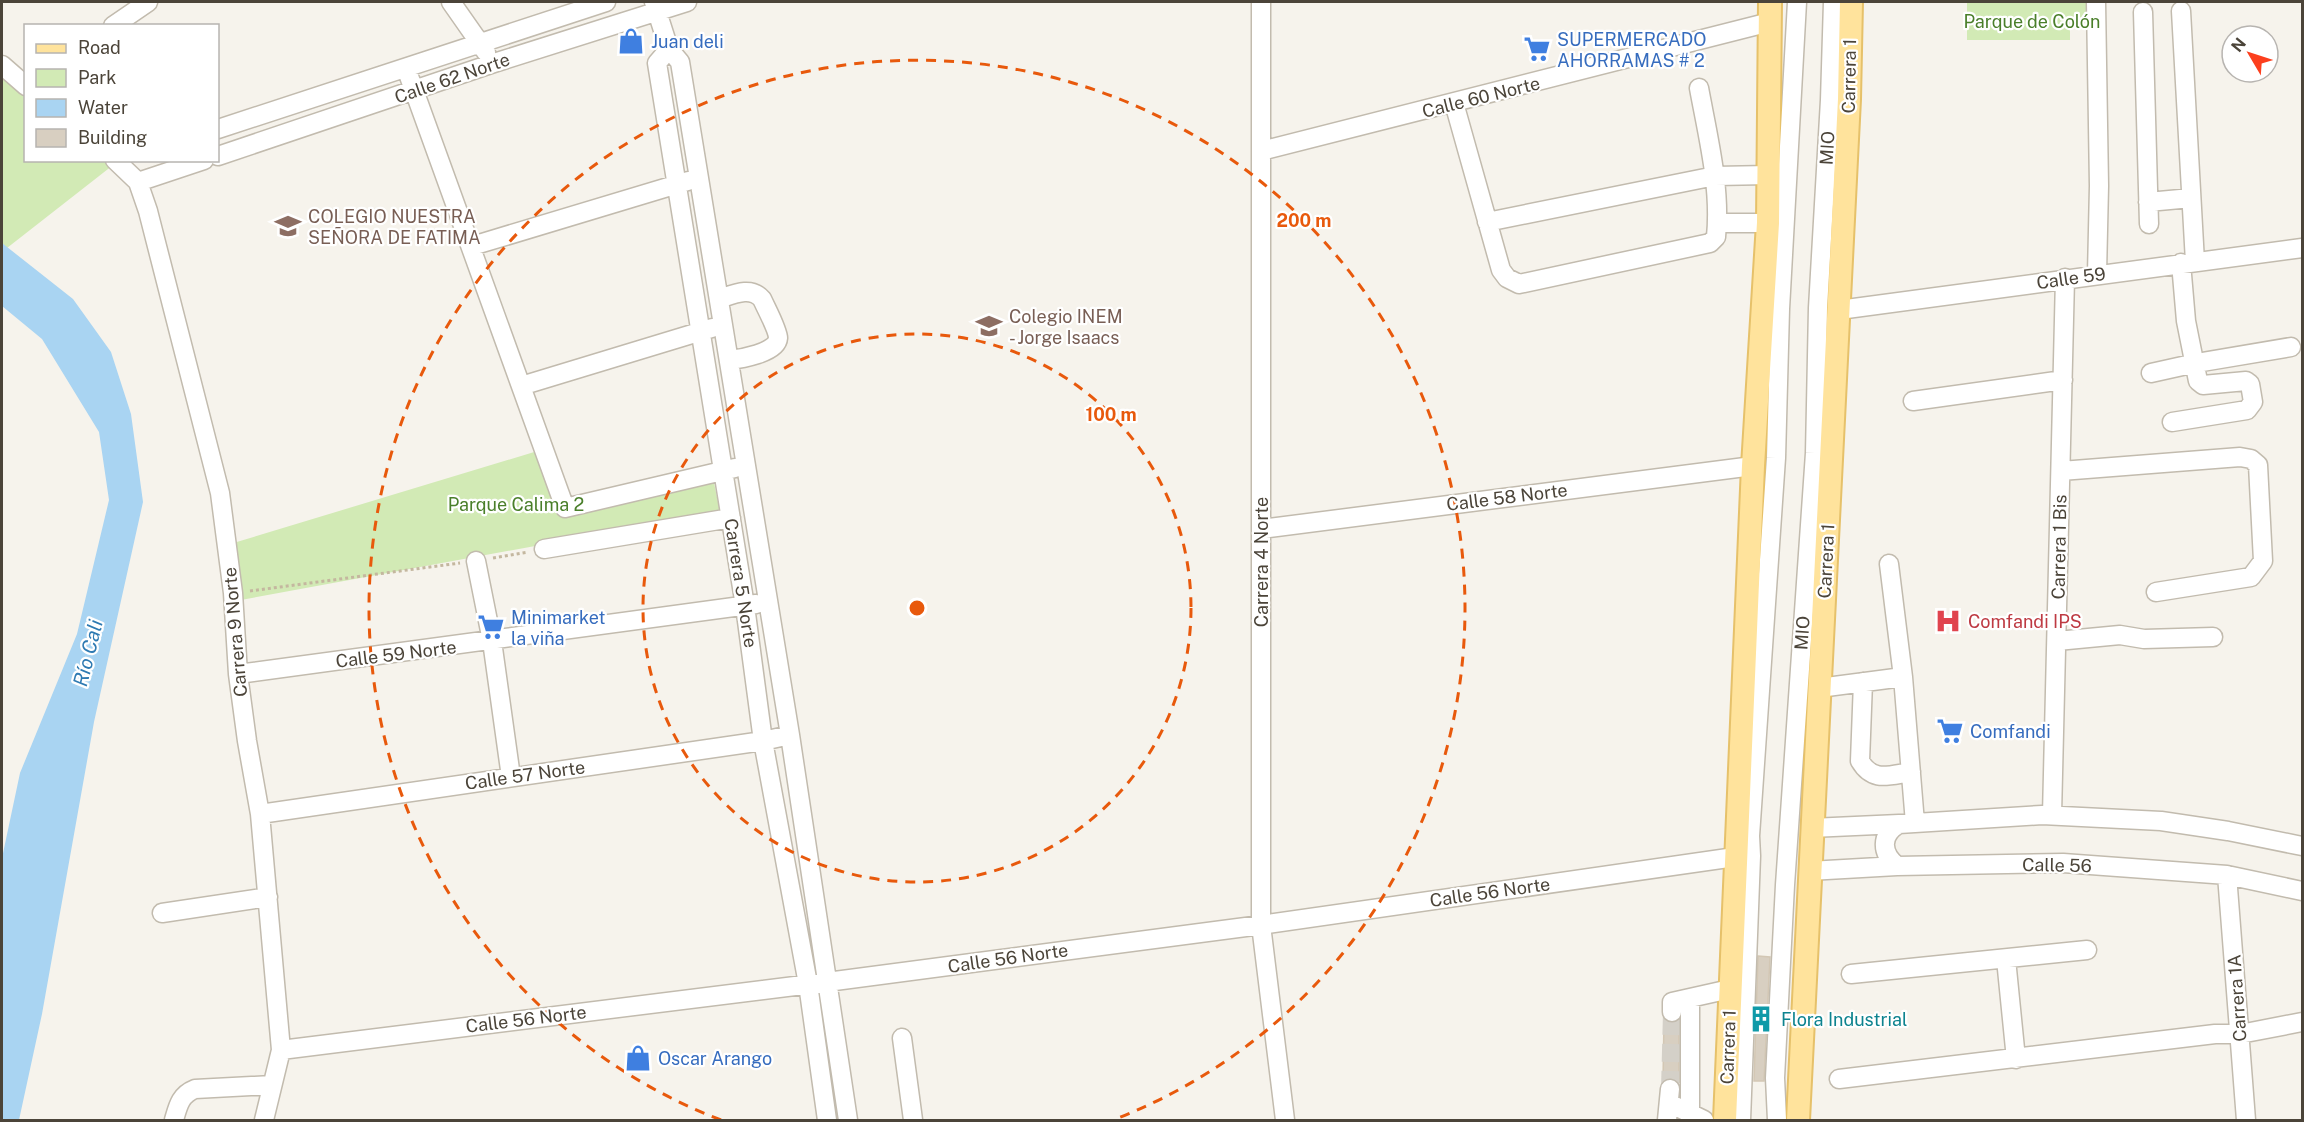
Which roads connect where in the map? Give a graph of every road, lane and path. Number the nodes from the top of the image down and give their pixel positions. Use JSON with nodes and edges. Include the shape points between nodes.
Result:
{"nodes":[{"id":1,"x":148,"y":2,"type":"edge"},
{"id":2,"x":451,"y":2,"type":"edge"},
{"id":3,"x":606,"y":2,"type":"edge"},
{"id":4,"x":687,"y":2,"type":"edge"},
{"id":5,"x":1261,"y":2,"type":"edge"},
{"id":6,"x":1797,"y":2,"type":"edge"},
{"id":7,"x":1833,"y":2,"type":"edge"},
{"id":8,"x":1851,"y":2,"type":"edge"},
{"id":9,"x":2096,"y":2,"type":"edge"},
{"id":10,"x":656,"y":6,"type":"edge"},
{"id":11,"x":2181,"y":11,"type":"dead end"},
{"id":12,"x":1770,"y":12,"type":"edge"},
{"id":13,"x":2143,"y":12,"type":"dead end"},
{"id":14,"x":116,"y":24,"type":"edge"},
{"id":15,"x":480,"y":43,"type":"junction"},
{"id":16,"x":669,"y":49,"type":"junction"},
{"id":17,"x":494,"y":63,"type":"junction"},
{"id":18,"x":2,"y":65,"type":"edge"},
{"id":19,"x":406,"y":68,"type":"junction"},
{"id":20,"x":24,"y":85,"type":"edge"},
{"id":21,"x":1700,"y":88,"type":"dead end"},
{"id":22,"x":415,"y":91,"type":"junction"},
{"id":23,"x":1454,"y":103,"type":"junction"},
{"id":24,"x":219,"y":129,"type":"edge"},
{"id":25,"x":1261,"y":151,"type":"junction"},
{"id":26,"x":219,"y":156,"type":"edge"},
{"id":27,"x":119,"y":162,"type":"edge"},
{"id":28,"x":198,"y":162,"type":"edge"},
{"id":29,"x":1769,"y":175,"type":"junction"},
{"id":30,"x":1715,"y":176,"type":"junction"},
{"id":31,"x":700,"y":177,"type":"junction"},
{"id":32,"x":138,"y":182,"type":"junction"},
{"id":33,"x":676,"y":184,"type":"junction"},
{"id":34,"x":2191,"y":198,"type":"junction"},
{"id":35,"x":2148,"y":202,"type":"junction"},
{"id":36,"x":1487,"y":222,"type":"junction"},
{"id":37,"x":1718,"y":223,"type":"junction"},
{"id":38,"x":1768,"y":223,"type":"junction"},
{"id":39,"x":2149,"y":224,"type":"dead end"},
{"id":40,"x":471,"y":246,"type":"junction"},
{"id":41,"x":2302,"y":248,"type":"edge"},
{"id":42,"x":2188,"y":262,"type":"junction"},
{"id":43,"x":2097,"y":274,"type":"junction"},
{"id":44,"x":2065,"y":279,"type":"junction"},
{"id":45,"x":719,"y":299,"type":"junction"},
{"id":46,"x":1839,"y":310,"type":"junction"},
{"id":47,"x":723,"y":327,"type":"junction"},
{"id":48,"x":700,"y":330,"type":"junction"},
{"id":49,"x":2291,"y":347,"type":"dead end"},
{"id":50,"x":729,"y":360,"type":"junction"},
{"id":51,"x":2196,"y":363,"type":"junction"},
{"id":52,"x":2151,"y":373,"type":"dead end"},
{"id":53,"x":2063,"y":381,"type":"junction"},
{"id":54,"x":521,"y":386,"type":"junction"},
{"id":55,"x":1913,"y":401,"type":"dead end"},
{"id":56,"x":2172,"y":422,"type":"dead end"},
{"id":57,"x":745,"y":466,"type":"junction"},
{"id":58,"x":1753,"y":466,"type":"junction"},
{"id":59,"x":723,"y":471,"type":"junction"},
{"id":60,"x":2061,"y":471,"type":"junction"},
{"id":61,"x":731,"y":518,"type":"junction"},
{"id":62,"x":1261,"y":529,"type":"junction"},
{"id":63,"x":544,"y":549,"type":"joint"},
{"id":64,"x":476,"y":561,"type":"junction"},
{"id":65,"x":1889,"y":564,"type":"dead end"},
{"id":66,"x":2156,"y":592,"type":"dead end"},
{"id":67,"x":233,"y":594,"type":"junction"},
{"id":68,"x":767,"y":602,"type":"junction"},
{"id":69,"x":745,"y":606,"type":"junction"},
{"id":70,"x":2213,"y":637,"type":"dead end"},
{"id":71,"x":492,"y":641,"type":"junction"},
{"id":72,"x":2056,"y":641,"type":"junction"},
{"id":73,"x":238,"y":674,"type":"junction"},
{"id":74,"x":1904,"y":677,"type":"junction"},
{"id":75,"x":1863,"y":682,"type":"junction"},
{"id":76,"x":1819,"y":687,"type":"junction"},
{"id":77,"x":790,"y":735,"type":"junction"},
{"id":78,"x":764,"y":741,"type":"junction"},
{"id":79,"x":1911,"y":772,"type":"junction"},
{"id":80,"x":511,"y":777,"type":"junction"},
{"id":81,"x":260,"y":814,"type":"junction"},
{"id":82,"x":2052,"y":815,"type":"junction"},
{"id":83,"x":1907,"y":824,"type":"junction"},
{"id":84,"x":1811,"y":828,"type":"junction"},
{"id":85,"x":2302,"y":846,"type":"edge"},
{"id":86,"x":1735,"y":857,"type":"junction"},
{"id":87,"x":1897,"y":866,"type":"junction"},
{"id":88,"x":1809,"y":872,"type":"junction"},
{"id":89,"x":2227,"y":875,"type":"junction"},
{"id":90,"x":2302,"y":891,"type":"edge"},
{"id":91,"x":268,"y":897,"type":"junction"},
{"id":92,"x":162,"y":913,"type":"dead end"},
{"id":93,"x":1261,"y":925,"type":"junction"},
{"id":94,"x":2087,"y":951,"type":"dead end"},
{"id":95,"x":2006,"y":959,"type":"junction"},
{"id":96,"x":1851,"y":974,"type":"dead end"},
{"id":97,"x":827,"y":982,"type":"junction"},
{"id":98,"x":808,"y":984,"type":"junction"},
{"id":99,"x":1730,"y":989,"type":"junction"},
{"id":100,"x":1690,"y":998,"type":"junction"},
{"id":101,"x":1672,"y":1012,"type":"dead end"},
{"id":102,"x":2302,"y":1022,"type":"edge"},
{"id":103,"x":2240,"y":1034,"type":"junction"},
{"id":104,"x":902,"y":1038,"type":"dead end"},
{"id":105,"x":280,"y":1050,"type":"junction"},
{"id":106,"x":2016,"y":1059,"type":"junction"},
{"id":107,"x":1839,"y":1079,"type":"dead end"},
{"id":108,"x":272,"y":1084,"type":"junction"},
{"id":109,"x":1669,"y":1104,"type":"edge"},
{"id":110,"x":1697,"y":1117,"type":"edge"},
{"id":111,"x":174,"y":1120,"type":"edge"},
{"id":112,"x":264,"y":1120,"type":"edge"},
{"id":113,"x":827,"y":1120,"type":"edge"},
{"id":114,"x":848,"y":1120,"type":"edge"},
{"id":115,"x":913,"y":1120,"type":"edge"},
{"id":116,"x":1285,"y":1120,"type":"edge"},
{"id":117,"x":1725,"y":1120,"type":"edge"},
{"id":118,"x":1741,"y":1120,"type":"edge"},
{"id":119,"x":1777,"y":1120,"type":"edge"},
{"id":120,"x":1798,"y":1120,"type":"edge"},
{"id":121,"x":2246,"y":1120,"type":"edge"}],
"edges":[{"from":1,"to":14,"type":"street"},
{"from":2,"to":15,"type":"street"},
{"from":3,"to":15,"type":"street","name":"Calle 62 Norte"},
{"from":4,"to":10,"type":"street","name":"Calle 62 Norte"},
{"from":5,"to":25,"type":"street","name":"Carrera 4 Norte"},
{"from":6,"to":118,"type":"street","name":"MIO","via":[[1776,458],[1750,836]]},
{"from":7,"to":119,"type":"street","name":"MIO","via":[[1815,453],[1785,885],[1775,1078]]},
{"from":8,"to":46,"type":"main road","name":"Carrera 1"},
{"from":9,"to":43,"type":"street"},
{"from":10,"to":16,"type":"street","name":"Carrera 5 Norte"},
{"from":10,"to":17,"type":"street","name":"Calle 62 Norte"},
{"from":11,"to":34,"type":"street"},
{"from":12,"to":23,"type":"street","name":"Calle 60 Norte"},
{"from":12,"to":29,"type":"main road","name":"Carrera 1"},
{"from":13,"to":35,"type":"street"},
{"from":15,"to":17,"type":"street"},
{"from":15,"to":19,"type":"street","name":"Calle 62 Norte"},
{"from":16,"to":31,"type":"street","name":"Carrera 5 Norte","via":[[680,62]]},
{"from":16,"to":33,"type":"street","name":"Carrera 5 Norte","via":[[657,63]]},
{"from":17,"to":22,"type":"street","name":"Calle 62 Norte"},
{"from":18,"to":20,"type":"street"},
{"from":19,"to":22,"type":"street"},
{"from":19,"to":24,"type":"street","name":"Calle 62 Norte"},
{"from":21,"to":30,"type":"street"},
{"from":22,"to":26,"type":"street","name":"Calle 62 Norte"},
{"from":22,"to":40,"type":"street"},
{"from":23,"to":25,"type":"street","name":"Calle 60 Norte"},
{"from":23,"to":36,"type":"street"},
{"from":25,"to":62,"type":"street","name":"Carrera 4 Norte"},
{"from":27,"to":32,"type":"street","name":"Carrera 9 Norte"},
{"from":28,"to":32,"type":"street"},
{"from":29,"to":30,"type":"street"},
{"from":29,"to":38,"type":"main road","name":"Carrera 1"},
{"from":30,"to":36,"type":"street"},
{"from":30,"to":37,"type":"street"},
{"from":31,"to":33,"type":"street"},
{"from":31,"to":45,"type":"street","name":"Carrera 5 Norte"},
{"from":32,"to":67,"type":"street","name":"Carrera 9 Norte","via":[[220,493]]},
{"from":33,"to":40,"type":"street"},
{"from":33,"to":48,"type":"street","name":"Carrera 5 Norte"},
{"from":34,"to":35,"type":"street"},
{"from":34,"to":42,"type":"street"},
{"from":35,"to":39,"type":"street"},
{"from":36,"to":37,"type":"street","via":[[1501,270],[1519,284],[1710,243],[1716,237]]},
{"from":37,"to":38,"type":"street"},
{"from":38,"to":58,"type":"main road","name":"Carrera 1"},
{"from":40,"to":54,"type":"street"},
{"from":41,"to":42,"type":"street","name":"Calle 59"},
{"from":42,"to":43,"type":"street","name":"Calle 59"},
{"from":42,"to":51,"type":"street","via":[[2186,321]]},
{"from":43,"to":44,"type":"street","name":"Calle 59"},
{"from":44,"to":46,"type":"street","name":"Calle 59"},
{"from":44,"to":53,"type":"street","name":"Carrera 1 Bis"},
{"from":45,"to":47,"type":"street","name":"Carrera 5 Norte"},
{"from":45,"to":50,"type":"street","via":[[753,291],[758,294],[778,337],[772,348]]},
{"from":46,"to":76,"type":"main road","name":"Carrera 1"},
{"from":47,"to":48,"type":"street"},
{"from":47,"to":50,"type":"street","name":"Carrera 5 Norte"},
{"from":48,"to":54,"type":"street"},
{"from":48,"to":59,"type":"street","name":"Carrera 5 Norte"},
{"from":49,"to":51,"type":"street"},
{"from":50,"to":57,"type":"street","name":"Carrera 5 Norte"},
{"from":51,"to":52,"type":"street"},
{"from":51,"to":56,"type":"street","via":[[2200,383],[2246,381],[2253,402],[2247,410]]},
{"from":53,"to":55,"type":"street"},
{"from":53,"to":60,"type":"street","name":"Carrera 1 Bis"},
{"from":54,"to":59,"type":"street","via":[[565,508]]},
{"from":57,"to":59,"type":"street"},
{"from":57,"to":68,"type":"street","name":"Carrera 5 Norte"},
{"from":58,"to":62,"type":"street","name":"Calle 58 Norte"},
{"from":58,"to":86,"type":"main road","name":"Carrera 1"},
{"from":59,"to":61,"type":"street","name":"Carrera 5 Norte"},
{"from":60,"to":66,"type":"street","via":[[2240,457],[2258,465],[2263,561],[2259,569],[2251,577]]},
{"from":60,"to":72,"type":"street","name":"Carrera 1 Bis"},
{"from":61,"to":63,"type":"street"},
{"from":61,"to":69,"type":"street","name":"Carrera 5 Norte"},
{"from":62,"to":93,"type":"street","name":"Carrera 4 Norte"},
{"from":63,"to":64,"type":"path"},
{"from":64,"to":67,"type":"path"},
{"from":64,"to":71,"type":"street"},
{"from":65,"to":74,"type":"street"},
{"from":67,"to":73,"type":"street","name":"Carrera 9 Norte"},
{"from":68,"to":69,"type":"street","name":"Calle 59 Norte"},
{"from":68,"to":77,"type":"street","name":"Carrera 5 Norte"},
{"from":69,"to":71,"type":"street","name":"Calle 59 Norte"},
{"from":69,"to":78,"type":"street","name":"Carrera 5 Norte"},
{"from":70,"to":72,"type":"street","via":[[2144,639],[2120,635]]},
{"from":71,"to":73,"type":"street","name":"Calle 59 Norte"},
{"from":71,"to":80,"type":"street"},
{"from":72,"to":82,"type":"street","name":"Carrera 1 Bis"},
{"from":73,"to":81,"type":"street","name":"Carrera 9 Norte"},
{"from":74,"to":75,"type":"street"},
{"from":74,"to":79,"type":"street"},
{"from":75,"to":76,"type":"street"},
{"from":75,"to":79,"type":"street","via":[[1860,761],[1866,772],[1877,776]]},
{"from":76,"to":84,"type":"main road","name":"Carrera 1"},
{"from":77,"to":78,"type":"street","name":"Calle 57 Norte"},
{"from":77,"to":97,"type":"street","name":"Carrera 5 Norte"},
{"from":78,"to":80,"type":"street","name":"Calle 57 Norte"},
{"from":78,"to":98,"type":"street","name":"Carrera 5 Norte"},
{"from":79,"to":83,"type":"street"},
{"from":80,"to":81,"type":"street","name":"Calle 57 Norte"},
{"from":81,"to":91,"type":"street","name":"Carrera 9 Norte"},
{"from":82,"to":83,"type":"street"},
{"from":82,"to":85,"type":"street","via":[[2161,821]]},
{"from":83,"to":84,"type":"street"},
{"from":83,"to":87,"type":"street","via":[[1888,833],[1884,844],[1888,857]]},
{"from":84,"to":88,"type":"main road","name":"Carrera 1"},
{"from":86,"to":93,"type":"street","name":"Calle 56 Norte"},
{"from":86,"to":99,"type":"main road","name":"Carrera 1"},
{"from":87,"to":88,"type":"street","name":"Calle 56"},
{"from":87,"to":89,"type":"street","name":"Calle 56","via":[[2064,862]]},
{"from":88,"to":120,"type":"main road","name":"Carrera 1"},
{"from":89,"to":90,"type":"street","name":"Calle 56"},
{"from":89,"to":103,"type":"street","name":"Carrera 1A"},
{"from":91,"to":92,"type":"street"},
{"from":91,"to":105,"type":"street","name":"Carrera 9 Norte"},
{"from":93,"to":97,"type":"street","name":"Calle 56 Norte"},
{"from":93,"to":116,"type":"street","name":"Carrera 4 Norte"},
{"from":94,"to":95,"type":"street"},
{"from":95,"to":96,"type":"street"},
{"from":95,"to":106,"type":"street"},
{"from":97,"to":98,"type":"street","name":"Calle 56 Norte"},
{"from":97,"to":114,"type":"street","name":"Carrera 5 Norte"},
{"from":98,"to":105,"type":"street","name":"Calle 56 Norte"},
{"from":98,"to":113,"type":"street","name":"Carrera 5 Norte"},
{"from":99,"to":100,"type":"street"},
{"from":99,"to":117,"type":"main road","name":"Carrera 1"},
{"from":100,"to":101,"type":"street","via":[[1672,1002]]},
{"from":100,"to":110,"type":"street"},
{"from":102,"to":103,"type":"street"},
{"from":103,"to":106,"type":"street"},
{"from":103,"to":121,"type":"street","name":"Carrera 1A"},
{"from":104,"to":115,"type":"street"},
{"from":105,"to":108,"type":"street","name":"Carrera 9 Norte"},
{"from":106,"to":107,"type":"street"},
{"from":108,"to":111,"type":"street","via":[[195,1089],[182,1099]]},
{"from":108,"to":112,"type":"street","name":"Carrera 9 Norte"},
{"from":109,"to":110,"type":"street"}]}
